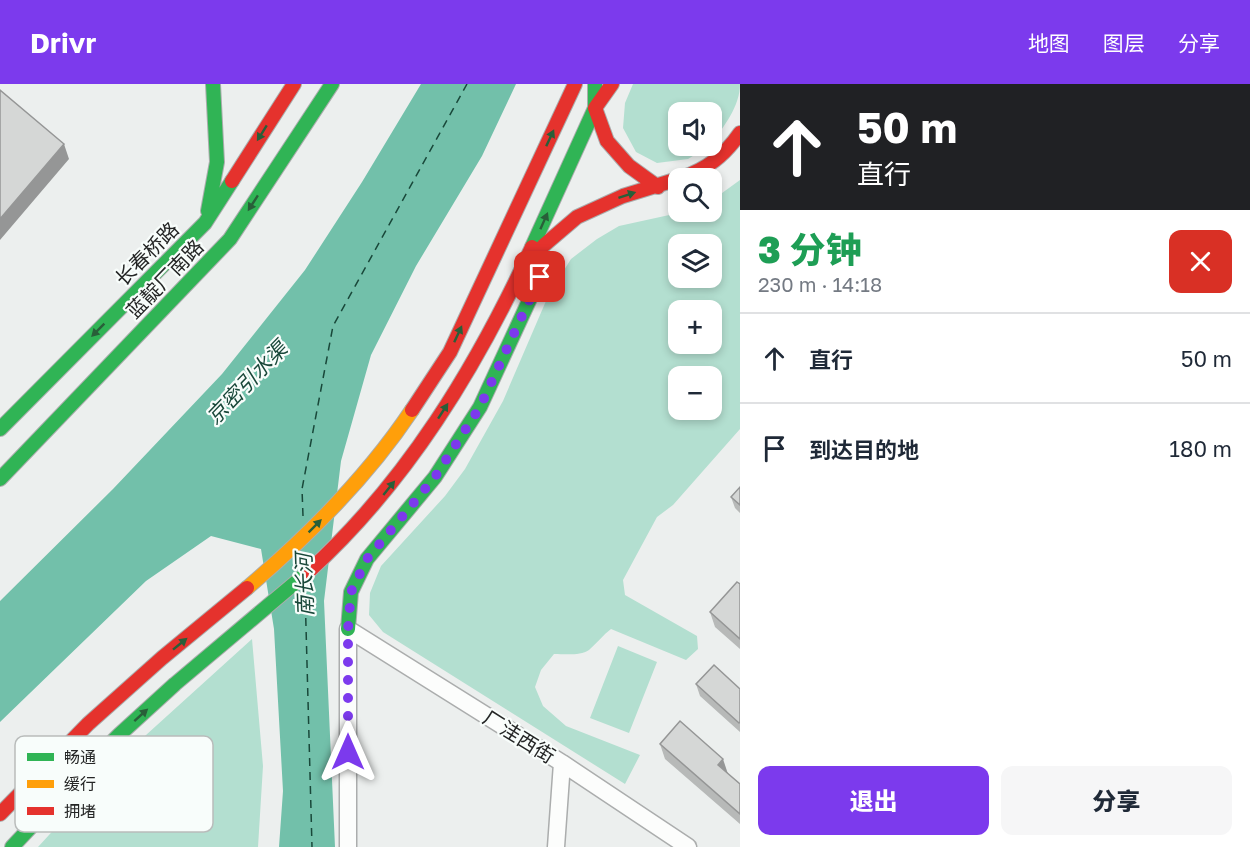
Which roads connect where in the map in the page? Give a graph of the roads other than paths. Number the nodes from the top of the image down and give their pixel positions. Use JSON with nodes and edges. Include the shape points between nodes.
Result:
{"nodes":[{"id":1,"x":213,"y":84,"type":"edge"},
{"id":2,"x":294,"y":84,"type":"edge"},
{"id":3,"x":332,"y":84,"type":"edge"},
{"id":4,"x":575,"y":84,"type":"edge"},
{"id":5,"x":595,"y":84,"type":"edge"},
{"id":6,"x":612,"y":84,"type":"edge"},
{"id":7,"x":595,"y":108,"type":"junction"},
{"id":8,"x":740,"y":134,"type":"edge"},
{"id":9,"x":706,"y":168,"type":"edge"},
{"id":10,"x":668,"y":183,"type":"edge"},
{"id":11,"x":658,"y":187,"type":"junction"},
{"id":12,"x":205,"y":224,"type":"junction"},
{"id":13,"x":526,"y":260,"type":"junction"},
{"id":14,"x":196,"y":275,"type":"junction"},
{"id":15,"x":58,"y":418,"type":"junction"},
{"id":16,"x":0,"y":429,"type":"edge"},
{"id":17,"x":0,"y":457,"type":"edge"},
{"id":18,"x":0,"y":479,"type":"edge"},
{"id":19,"x":348,"y":629,"type":"junction"},
{"id":20,"x":77,"y":736,"type":"edge"},
{"id":21,"x":118,"y":736,"type":"edge"},
{"id":22,"x":562,"y":764,"type":"junction"},
{"id":23,"x":15,"y":800,"type":"edge"},
{"id":24,"x":15,"y":807,"type":"edge"},
{"id":25,"x":0,"y":816,"type":"edge"},
{"id":26,"x":26,"y":832,"type":"edge"},
{"id":27,"x":12,"y":847,"type":"edge"},
{"id":28,"x":348,"y":847,"type":"edge"},
{"id":29,"x":556,"y":847,"type":"edge"},
{"id":30,"x":688,"y":847,"type":"edge"}],
"edges":[{"from":1,"to":12,"type":"main road","via":[[217,162]]},
{"from":2,"to":12,"type":"main road","name":"长春桥路","one_way":true},
{"from":3,"to":14,"type":"main road","name":"蓝靛厂南路","one_way":true,"via":[[230,239]]},
{"from":20,"to":4,"type":"main road","one_way":true,"via":[[316,525],[394,437],[450,352]]},
{"from":5,"to":7,"type":"main road"},
{"from":6,"to":7,"type":"main road"},
{"from":7,"to":11,"type":"main road","via":[[607,141],[629,166]]},
{"from":13,"to":7,"type":"main road","one_way":true},
{"from":8,"to":9,"type":"main road","via":[[729,152]]},
{"from":10,"to":11,"type":"main road"},
{"from":13,"to":11,"type":"main road","one_way":true,"via":[[577,217],[623,196]]},
{"from":12,"to":14,"type":"main road"},
{"from":12,"to":16,"type":"main road","name":"长春桥路","one_way":true},
{"from":13,"to":19,"type":"main road","via":[[540,277],[480,407],[435,477],[367,559],[351,592]]},
{"from":21,"to":13,"type":"main road","one_way":true,"via":[[294,586],[371,509],[411,460],[473,365]]},
{"from":14,"to":15,"type":"main road","name":"蓝靛厂南路"},
{"from":15,"to":17,"type":"main road"},
{"from":15,"to":18,"type":"main road","name":"蓝靛厂南路"},
{"from":19,"to":22,"type":"street","name":"厂洼西街"},
{"from":19,"to":28,"type":"street"},
{"from":22,"to":29,"type":"street"},
{"from":22,"to":30,"type":"street","name":"厂洼西街"},
{"from":25,"to":23,"type":"main road","one_way":true},
{"from":24,"to":25,"type":"main road"},
{"from":26,"to":27,"type":"main road"}]}
